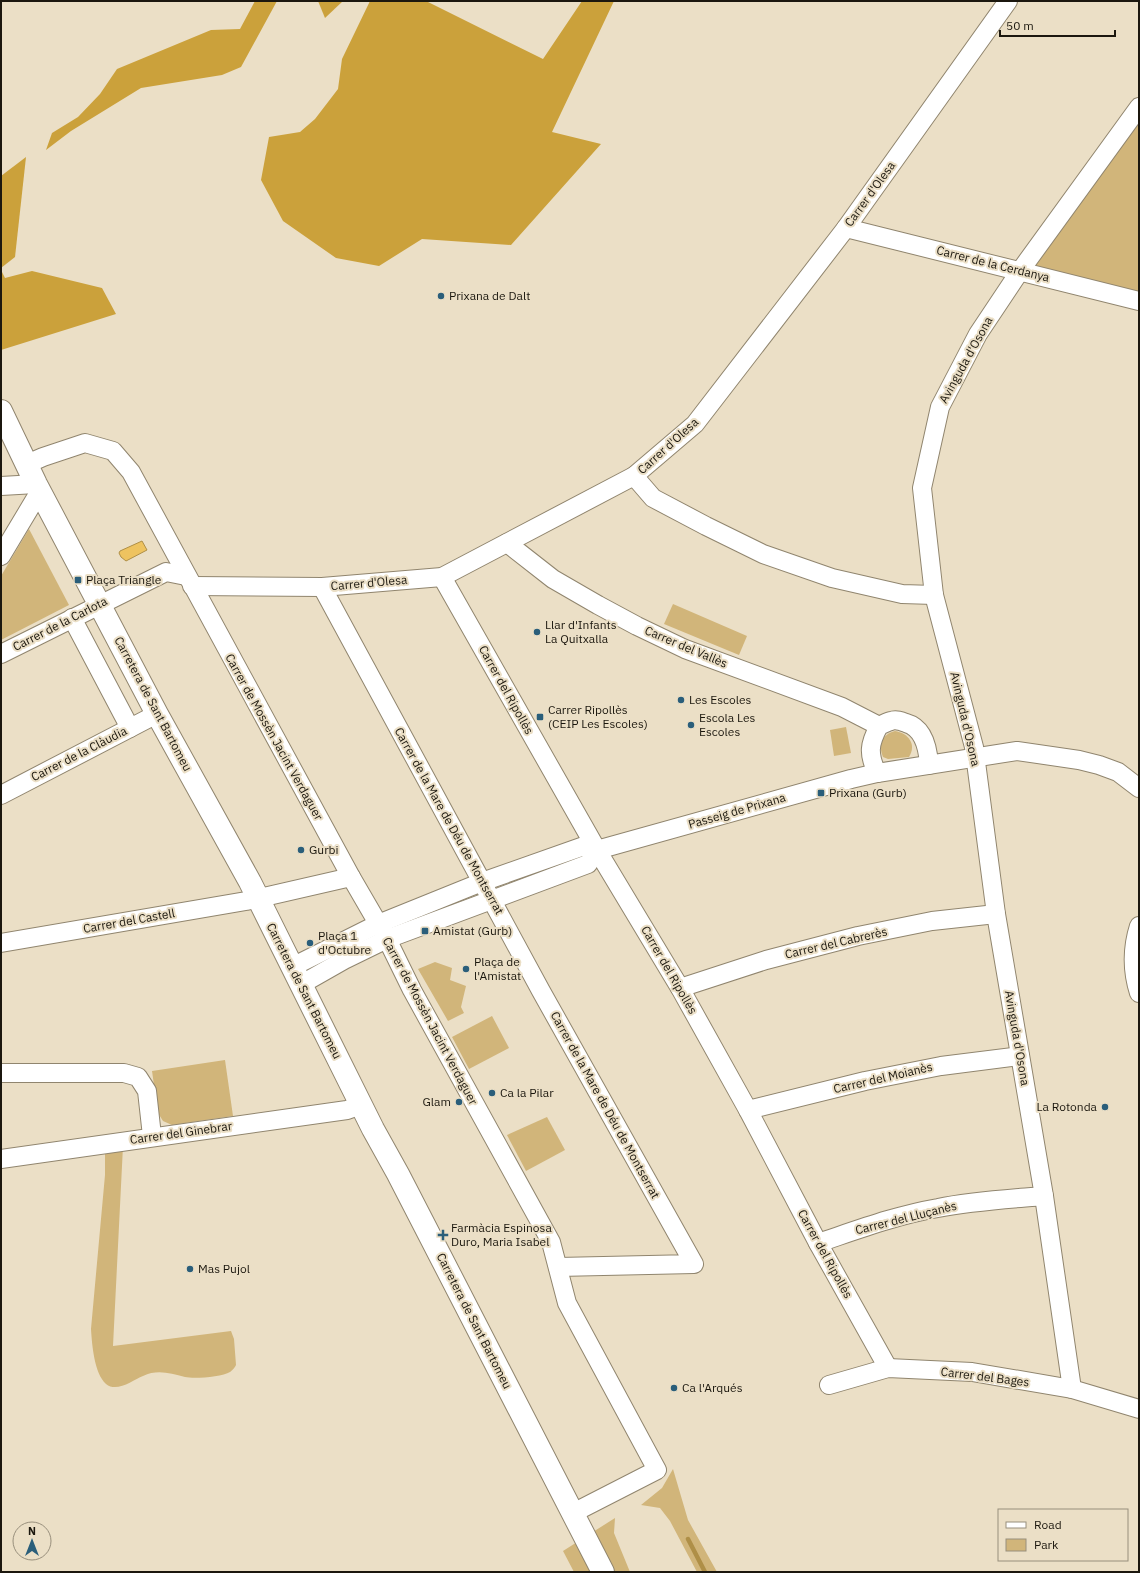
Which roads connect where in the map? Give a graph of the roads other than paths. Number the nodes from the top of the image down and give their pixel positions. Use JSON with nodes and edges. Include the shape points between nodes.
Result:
{"nodes":[{"id":1,"x":1008,"y":1,"type":"edge"},
{"id":2,"x":1139,"y":107,"type":"edge"},
{"id":3,"x":846,"y":228,"type":"junction"},
{"id":4,"x":1020,"y":271,"type":"junction"},
{"id":5,"x":1139,"y":301,"type":"edge"},
{"id":6,"x":1,"y":411,"type":"edge"},
{"id":7,"x":27,"y":464,"type":"junction"},
{"id":8,"x":634,"y":476,"type":"junction"},
{"id":9,"x":1,"y":486,"type":"edge"},
{"id":10,"x":38,"y":488,"type":"junction"},
{"id":11,"x":507,"y":543,"type":"junction"},
{"id":12,"x":1,"y":556,"type":"edge"},
{"id":13,"x":442,"y":577,"type":"junction"},
{"id":14,"x":189,"y":581,"type":"junction"},
{"id":15,"x":322,"y":587,"type":"junction"},
{"id":16,"x":934,"y":595,"type":"junction"},
{"id":17,"x":100,"y":604,"type":"junction"},
{"id":18,"x":72,"y":618,"type":"junction"},
{"id":19,"x":1,"y":654,"type":"edge"},
{"id":20,"x":157,"y":714,"type":"junction"},
{"id":21,"x":879,"y":726,"type":"junction"},
{"id":22,"x":130,"y":728,"type":"junction"},
{"id":23,"x":975,"y":758,"type":"junction"},
{"id":24,"x":929,"y":764,"type":"junction"},
{"id":25,"x":877,"y":773,"type":"junction"},
{"id":26,"x":1139,"y":788,"type":"edge"},
{"id":27,"x":1,"y":795,"type":"edge"},
{"id":28,"x":597,"y":850,"type":"junction"},
{"id":29,"x":351,"y":877,"type":"junction"},
{"id":30,"x":482,"y":882,"type":"junction"},
{"id":31,"x":258,"y":898,"type":"junction"},
{"id":32,"x":493,"y":899,"type":"junction"},
{"id":33,"x":996,"y":914,"type":"junction"},
{"id":34,"x":378,"y":924,"type":"junction"},
{"id":35,"x":1139,"y":926,"type":"edge"},
{"id":36,"x":387,"y":939,"type":"junction"},
{"id":37,"x":1,"y":943,"type":"edge"},
{"id":38,"x":296,"y":976,"type":"junction"},
{"id":39,"x":680,"y":988,"type":"junction"},
{"id":40,"x":1139,"y":993,"type":"edge"},
{"id":41,"x":1020,"y":1056,"type":"junction"},
{"id":42,"x":1,"y":1073,"type":"edge"},
{"id":43,"x":361,"y":1105,"type":"junction"},
{"id":44,"x":748,"y":1110,"type":"junction"},
{"id":45,"x":152,"y":1136,"type":"junction"},
{"id":46,"x":1,"y":1158,"type":"edge"},
{"id":47,"x":1044,"y":1196,"type":"junction"},
{"id":48,"x":818,"y":1243,"type":"junction"},
{"id":49,"x":558,"y":1266,"type":"junction"},
{"id":50,"x":888,"y":1368,"type":"junction"},
{"id":51,"x":829,"y":1385,"type":"dead end"},
{"id":52,"x":1072,"y":1389,"type":"junction"},
{"id":53,"x":1139,"y":1409,"type":"edge"},
{"id":54,"x":573,"y":1513,"type":"junction"},
{"id":55,"x":603,"y":1572,"type":"edge"}],
"edges":[{"from":1,"to":3,"type":"street","name":"Carrer d'Olesa"},
{"from":2,"to":4,"type":"street","name":"Avinguda d'Osona"},
{"from":3,"to":4,"type":"street","name":"Carrer de la Cerdanya"},
{"from":3,"to":8,"type":"street","name":"Carrer d'Olesa","via":[[696,424]]},
{"from":4,"to":5,"type":"street","name":"Carrer de la Cerdanya"},
{"from":4,"to":16,"type":"street","name":"Avinguda d'Osona","via":[[978,334],[940,407],[922,488]]},
{"from":6,"to":7,"type":"street","name":"Carretera de Sant Bartomeu"},
{"from":7,"to":10,"type":"street","name":"Carretera de Sant Bartomeu"},
{"from":7,"to":14,"type":"street","name":"Carrer de Mossèn Jacint Verdaguer","via":[[85,443],[113,452],[131,472]]},
{"from":8,"to":11,"type":"street","name":"Carrer d'Olesa"},
{"from":8,"to":16,"type":"street","via":[[654,498],[763,554],[832,578],[902,594]]},
{"from":9,"to":10,"type":"street"},
{"from":10,"to":12,"type":"street"},
{"from":10,"to":17,"type":"street","name":"Carretera de Sant Bartomeu"},
{"from":11,"to":13,"type":"street","name":"Carrer d'Olesa"},
{"from":11,"to":21,"type":"street","name":"Carrer del Vallès","via":[[553,579],[637,626],[685,649],[842,708]]},
{"from":13,"to":15,"type":"street","name":"Carrer d'Olesa"},
{"from":13,"to":28,"type":"street","name":"Carrer del Ripollès"},
{"from":14,"to":15,"type":"street","name":"Carrer d'Olesa"},
{"from":14,"to":17,"type":"street","name":"Carrer de la Carlota","via":[[166,572]]},
{"from":14,"to":29,"type":"street","name":"Carrer de Mossèn Jacint Verdaguer"},
{"from":15,"to":30,"type":"street","name":"Carrer de la Mare de Déu de Montserrat"},
{"from":16,"to":23,"type":"street","name":"Avinguda d'Osona"},
{"from":17,"to":18,"type":"street","name":"Carrer de la Carlota"},
{"from":17,"to":20,"type":"street","name":"Carretera de Sant Bartomeu"},
{"from":18,"to":19,"type":"street","name":"Carrer de la Carlota"},
{"from":18,"to":22,"type":"street"},
{"from":20,"to":22,"type":"street","name":"Carrer de la Clàudia"},
{"from":20,"to":31,"type":"street","name":"Carretera de Sant Bartomeu"},
{"from":21,"to":24,"type":"street","via":[[891,720],[910,724],[918,729],[925,742]]},
{"from":21,"to":25,"type":"street","via":[[871,744],[871,755]]},
{"from":22,"to":27,"type":"street","name":"Carrer de la Clàudia"},
{"from":23,"to":24,"type":"street"},
{"from":23,"to":26,"type":"street","via":[[1017,751],[1079,760],[1118,772]]},
{"from":23,"to":33,"type":"street","name":"Avinguda d'Osona"},
{"from":24,"to":25,"type":"street"},
{"from":25,"to":28,"type":"street","name":"Passeig de Prixana","via":[[851,778]]},
{"from":28,"to":30,"type":"street","name":"Passeig de Prixana","via":[[584,846]]},
{"from":28,"to":32,"type":"street","via":[[588,864]]},
{"from":28,"to":39,"type":"street","name":"Carrer del Ripollès"},
{"from":29,"to":31,"type":"street"},
{"from":29,"to":34,"type":"street","name":"Carrer de Mossèn Jacint Verdaguer"},
{"from":30,"to":32,"type":"street","name":"Carrer de la Mare de Déu de Montserrat"},
{"from":30,"to":34,"type":"street","name":"Passeig de Prixana"},
{"from":31,"to":37,"type":"street","name":"Carrer del Castell"},
{"from":31,"to":38,"type":"street","name":"Carretera de Sant Bartomeu"},
{"from":32,"to":36,"type":"street"},
{"from":32,"to":49,"type":"street","name":"Carrer de la Mare de Déu de Montserrat","via":[[545,998],[694,1264]]},
{"from":33,"to":39,"type":"street","name":"Carrer del Cabrerès","via":[[932,921],[858,936],[766,960]]},
{"from":33,"to":41,"type":"street","name":"Avinguda d'Osona"},
{"from":34,"to":36,"type":"street","name":"Carrer de Mossèn Jacint Verdaguer"},
{"from":34,"to":38,"type":"street","name":"Passeig de Prixana"},
{"from":35,"to":40,"type":"street","via":[[1134,955],[1135,980]]},
{"from":36,"to":38,"type":"street","via":[[344,960]]},
{"from":36,"to":49,"type":"street","name":"Carrer de Mossèn Jacint Verdaguer","via":[[419,1003],[551,1242]]},
{"from":38,"to":43,"type":"street","name":"Carretera de Sant Bartomeu"},
{"from":39,"to":44,"type":"street","name":"Carrer del Ripollès"},
{"from":41,"to":44,"type":"street","name":"Carrer del Moianès","via":[[933,1067]]},
{"from":41,"to":47,"type":"street","name":"Avinguda d'Osona"},
{"from":42,"to":45,"type":"street","via":[[124,1073],[138,1077],[146,1091]]},
{"from":43,"to":45,"type":"street","name":"Carrer del Ginebrar","via":[[347,1110]]},
{"from":43,"to":54,"type":"street","name":"Carretera de Sant Bartomeu"},
{"from":44,"to":48,"type":"street","name":"Carrer del Ripollès"},
{"from":45,"to":46,"type":"street","name":"Carrer del Ginebrar"},
{"from":47,"to":48,"type":"street","name":"Carrer del Lluçanès","via":[[937,1208],[875,1223]]},
{"from":47,"to":52,"type":"street","name":"Avinguda d'Osona"},
{"from":48,"to":50,"type":"street","name":"Carrer del Ripollès"},
{"from":49,"to":54,"type":"street","name":"Carrer de Mossèn Jacint Verdaguer","via":[[567,1303],[656,1470]]},
{"from":50,"to":51,"type":"street","name":"Carrer del Bages"},
{"from":50,"to":52,"type":"street","name":"Carrer del Bages","via":[[972,1372]]},
{"from":52,"to":53,"type":"street","name":"Carrer del Bages"},
{"from":54,"to":55,"type":"street","name":"Carretera de Sant Bartomeu"}]}
